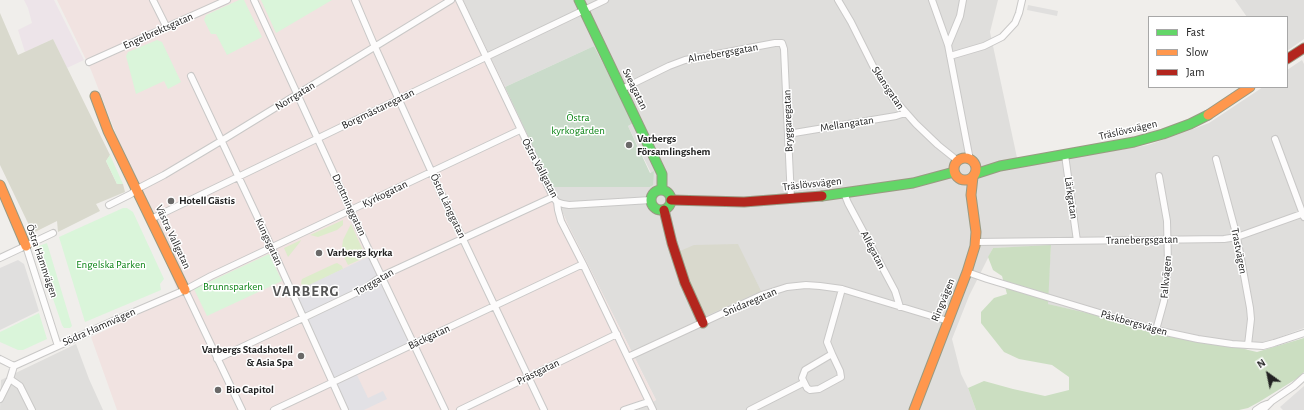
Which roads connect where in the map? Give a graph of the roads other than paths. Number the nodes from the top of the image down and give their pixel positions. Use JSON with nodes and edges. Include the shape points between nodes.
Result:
{"nodes":[{"id":1,"x":153,"y":0,"type":"edge"},
{"id":2,"x":227,"y":0,"type":"edge"},
{"id":3,"x":254,"y":0,"type":"edge"},
{"id":4,"x":355,"y":0,"type":"edge"},
{"id":5,"x":451,"y":0,"type":"edge"},
{"id":6,"x":459,"y":0,"type":"edge"},
{"id":7,"x":579,"y":0,"type":"edge"},
{"id":8,"x":605,"y":0,"type":"edge"},
{"id":9,"x":838,"y":0,"type":"edge"},
{"id":10,"x":932,"y":0,"type":"edge"},
{"id":11,"x":963,"y":0,"type":"edge"},
{"id":12,"x":1022,"y":0,"type":"edge"},
{"id":13,"x":584,"y":11,"type":"junction"},
{"id":14,"x":167,"y":28,"type":"junction"},
{"id":15,"x":782,"y":43,"type":"joint"},
{"id":16,"x":948,"y":46,"type":"junction"},
{"id":17,"x":375,"y":47,"type":"junction"},
{"id":18,"x":1303,"y":50,"type":"edge"},
{"id":19,"x":950,"y":56,"type":"junction"},
{"id":20,"x":486,"y":57,"type":"junction"},
{"id":21,"x":1288,"y":58,"type":"edge"},
{"id":22,"x":90,"y":62,"type":"dead end"},
{"id":23,"x":191,"y":76,"type":"dead end"},
{"id":24,"x":1249,"y":88,"type":"edge"},
{"id":25,"x":622,"y":89,"type":"junction"},
{"id":26,"x":297,"y":94,"type":"junction"},
{"id":27,"x":95,"y":96,"type":"dead end"},
{"id":28,"x":400,"y":99,"type":"junction"},
{"id":29,"x":905,"y":113,"type":"junction"},
{"id":30,"x":520,"y":130,"type":"junction"},
{"id":31,"x":788,"y":134,"type":"junction"},
{"id":32,"x":318,"y":139,"type":"junction"},
{"id":33,"x":1276,"y":139,"type":"dead end"},
{"id":34,"x":221,"y":142,"type":"junction"},
{"id":35,"x":1065,"y":155,"type":"junction"},
{"id":36,"x":1216,"y":159,"type":"dead end"},
{"id":37,"x":958,"y":161,"type":"junction"},
{"id":38,"x":973,"y":169,"type":"junction"},
{"id":39,"x":432,"y":171,"type":"junction"},
{"id":40,"x":954,"y":172,"type":"junction"},
{"id":41,"x":1159,"y":176,"type":"dead end"},
{"id":42,"x":238,"y":177,"type":"junction"},
{"id":43,"x":961,"y":180,"type":"junction"},
{"id":44,"x":0,"y":185,"type":"edge"},
{"id":45,"x":137,"y":190,"type":"junction"},
{"id":46,"x":662,"y":190,"type":"junction"},
{"id":47,"x":844,"y":193,"type":"junction"},
{"id":48,"x":970,"y":196,"type":"junction"},
{"id":49,"x":555,"y":199,"type":"junction"},
{"id":50,"x":791,"y":199,"type":"junction"},
{"id":51,"x":651,"y":200,"type":"junction"},
{"id":52,"x":671,"y":200,"type":"junction"},
{"id":53,"x":108,"y":206,"type":"dead end"},
{"id":54,"x":351,"y":210,"type":"junction"},
{"id":55,"x":664,"y":210,"type":"junction"},
{"id":56,"x":1304,"y":215,"type":"edge"},
{"id":57,"x":152,"y":219,"type":"junction"},
{"id":58,"x":52,"y":233,"type":"dead end"},
{"id":59,"x":1237,"y":237,"type":"junction"},
{"id":60,"x":463,"y":239,"type":"junction"},
{"id":61,"x":1168,"y":239,"type":"junction"},
{"id":62,"x":1076,"y":241,"type":"junction"},
{"id":63,"x":975,"y":242,"type":"junction"},
{"id":64,"x":26,"y":246,"type":"junction"},
{"id":65,"x":272,"y":248,"type":"junction"},
{"id":66,"x":0,"y":258,"type":"edge"},
{"id":67,"x":584,"y":264,"type":"junction"},
{"id":68,"x":967,"y":272,"type":"junction"},
{"id":69,"x":382,"y":276,"type":"junction"},
{"id":70,"x":842,"y":289,"type":"junction"},
{"id":71,"x":185,"y":290,"type":"junction"},
{"id":72,"x":494,"y":306,"type":"junction"},
{"id":73,"x":900,"y":307,"type":"junction"},
{"id":74,"x":304,"y":318,"type":"junction"},
{"id":75,"x":948,"y":321,"type":"junction"},
{"id":76,"x":703,"y":323,"type":"junction"},
{"id":77,"x":1156,"y":330,"type":"junction"},
{"id":78,"x":1304,"y":333,"type":"edge"},
{"id":79,"x":617,"y":334,"type":"junction"},
{"id":80,"x":413,"y":344,"type":"junction"},
{"id":81,"x":1248,"y":345,"type":"junction"},
{"id":82,"x":58,"y":346,"type":"junction"},
{"id":83,"x":832,"y":354,"type":"junction"},
{"id":84,"x":628,"y":357,"type":"junction"},
{"id":85,"x":0,"y":359,"type":"edge"},
{"id":86,"x":217,"y":359,"type":"junction"},
{"id":87,"x":14,"y":366,"type":"junction"},
{"id":88,"x":528,"y":377,"type":"junction"},
{"id":89,"x":10,"y":379,"type":"junction"},
{"id":90,"x":1302,"y":379,"type":"edge"},
{"id":91,"x":333,"y":382,"type":"junction"},
{"id":92,"x":804,"y":383,"type":"junction"},
{"id":93,"x":0,"y":399,"type":"edge"},
{"id":94,"x":1272,"y":401,"type":"junction"},
{"id":95,"x":648,"y":402,"type":"junction"},
{"id":96,"x":32,"y":410,"type":"edge"},
{"id":97,"x":242,"y":410,"type":"edge"},
{"id":98,"x":274,"y":410,"type":"edge"},
{"id":99,"x":345,"y":410,"type":"edge"},
{"id":100,"x":445,"y":410,"type":"edge"},
{"id":101,"x":460,"y":410,"type":"edge"},
{"id":102,"x":544,"y":410,"type":"edge"},
{"id":103,"x":624,"y":410,"type":"edge"},
{"id":104,"x":653,"y":410,"type":"edge"},
{"id":105,"x":750,"y":410,"type":"edge"},
{"id":106,"x":914,"y":410,"type":"edge"},
{"id":107,"x":1256,"y":410,"type":"edge"},
{"id":108,"x":1263,"y":410,"type":"edge"}],
"edges":[{"from":1,"to":14,"type":"street"},
{"from":2,"to":14,"type":"street","name":"Engelbrektsgatan"},
{"from":3,"to":26,"type":"street","name":"Drottninggatan"},
{"from":4,"to":17,"type":"street","name":"Östra Långgatan"},
{"from":5,"to":17,"type":"street","name":"Norrgatan"},
{"from":6,"to":20,"type":"street","name":"Östra Vallgatan"},
{"from":7,"to":13,"type":"street","name":"Sveagatan"},
{"from":8,"to":13,"type":"street","name":"Borgmästaregatan"},
{"from":9,"to":29,"type":"street","name":"Skansgatan","via":[[879,77]]},
{"from":10,"to":16,"type":"street","name":"Ringvägen"},
{"from":11,"to":16,"type":"street","via":[[960,16]]},
{"from":12,"to":19,"type":"street","via":[[1015,23],[1002,37],[984,46]]},
{"from":13,"to":20,"type":"street","name":"Borgmästaregatan"},
{"from":13,"to":25,"type":"street","name":"Sveagatan"},
{"from":14,"to":22,"type":"street","name":"Engelbrektsgatan"},
{"from":15,"to":25,"type":"street","name":"Almebergsgatan","via":[[685,60]]},
{"from":15,"to":31,"type":"street","name":"Bryggaregatan"},
{"from":16,"to":19,"type":"street","name":"Ringvägen"},
{"from":17,"to":26,"type":"street","name":"Norrgatan"},
{"from":17,"to":28,"type":"street","name":"Östra Långgatan"},
{"from":18,"to":21,"type":"street"},
{"from":19,"to":38,"type":"street","name":"Ringvägen"},
{"from":20,"to":28,"type":"street","name":"Borgmästaregatan"},
{"from":20,"to":30,"type":"street","name":"Östra Vallgatan"},
{"from":23,"to":34,"type":"street","name":"Kungsgatan"},
{"from":24,"to":35,"type":"street","name":"Träslövsvägen","via":[[1214,112],[1164,134]]},
{"from":25,"to":46,"type":"street","name":"Sveagatan","via":[[659,166]]},
{"from":26,"to":32,"type":"street","name":"Drottninggatan"},
{"from":26,"to":34,"type":"street","name":"Norrgatan"},
{"from":27,"to":45,"type":"street","name":"Västra Vallgatan","via":[[108,131]]},
{"from":28,"to":32,"type":"street","name":"Borgmästaregatan"},
{"from":28,"to":39,"type":"street","name":"Östra Långgatan"},
{"from":29,"to":31,"type":"street","name":"Mellangatan"},
{"from":29,"to":37,"type":"street","name":"Skansgatan"},
{"from":30,"to":39,"type":"street","name":"Kyrkogatan"},
{"from":30,"to":49,"type":"street","name":"Östra Vallgatan"},
{"from":31,"to":50,"type":"street","name":"Bryggaregatan"},
{"from":32,"to":42,"type":"street","name":"Borgmästaregatan"},
{"from":32,"to":54,"type":"street","name":"Drottninggatan"},
{"from":33,"to":56,"type":"street"},
{"from":34,"to":42,"type":"street","name":"Kungsgatan"},
{"from":34,"to":45,"type":"street","name":"Norrgatan"},
{"from":35,"to":38,"type":"street","name":"Träslövsvägen"},
{"from":35,"to":62,"type":"street","name":"Lärkgatan"},
{"from":36,"to":59,"type":"street","name":"Trastvägen"},
{"from":37,"to":38,"type":"street","via":[[963,159]]},
{"from":37,"to":40,"type":"street","via":[[954,166]]},
{"from":38,"to":43,"type":"street","via":[[968,180]]},
{"from":38,"to":48,"type":"street","name":"Ringvägen"},
{"from":39,"to":54,"type":"street","name":"Kyrkogatan"},
{"from":39,"to":60,"type":"street","name":"Östra Långgatan"},
{"from":40,"to":43,"type":"street"},
{"from":40,"to":47,"type":"street","name":"Träslövsvägen","via":[[913,183]]},
{"from":41,"to":61,"type":"street","name":"Falkvägen"},
{"from":42,"to":57,"type":"street","name":"Borgmästaregatan"},
{"from":42,"to":65,"type":"street","name":"Kungsgatan"},
{"from":43,"to":48,"type":"street","name":"Ringvägen"},
{"from":44,"to":64,"type":"street","name":"Östra Hamnvägen"},
{"from":45,"to":53,"type":"street","name":"Norrgatan"},
{"from":45,"to":57,"type":"street","name":"Västra Vallgatan"},
{"from":46,"to":51,"type":"street","via":[[651,196]]},
{"from":46,"to":52,"type":"street","via":[[669,194]]},
{"from":47,"to":50,"type":"street","name":"Träslövsvägen"},
{"from":47,"to":73,"type":"street","name":"Allégatan","via":[[895,291]]},
{"from":48,"to":63,"type":"street","name":"Ringvägen","via":[[976,224]]},
{"from":49,"to":51,"type":"street","via":[[569,206]]},
{"from":49,"to":60,"type":"street","name":"Torggatan"},
{"from":49,"to":67,"type":"street","name":"Östra Vallgatan","via":[[561,221]]},
{"from":50,"to":52,"type":"street","name":"Träslövsvägen","via":[[721,202]]},
{"from":51,"to":55,"type":"street","via":[[656,209]]},
{"from":52,"to":55,"type":"street","via":[[669,207]]},
{"from":54,"to":65,"type":"street","name":"Kyrkogatan"},
{"from":54,"to":69,"type":"street","name":"Drottninggatan"},
{"from":55,"to":76,"type":"street","via":[[678,262]]},
{"from":56,"to":59,"type":"street","name":"Tranebergsgatan"},
{"from":57,"to":71,"type":"street","name":"Västra Vallgatan"},
{"from":58,"to":64,"type":"street"},
{"from":59,"to":61,"type":"street","name":"Tranebergsgatan"},
{"from":59,"to":81,"type":"street","name":"Trastvägen","via":[[1251,314]]},
{"from":60,"to":69,"type":"street","name":"Torggatan"},
{"from":60,"to":72,"type":"street","name":"Östra Långgatan"},
{"from":61,"to":62,"type":"street","name":"Tranebergsgatan"},
{"from":61,"to":77,"type":"street","name":"Falkvägen","via":[[1166,291]]},
{"from":62,"to":63,"type":"street","name":"Tranebergsgatan"},
{"from":63,"to":68,"type":"street","name":"Ringvägen"},
{"from":64,"to":66,"type":"street"},
{"from":64,"to":82,"type":"street","name":"Östra Hamnvägen"},
{"from":65,"to":71,"type":"street","name":"Kyrkogatan"},
{"from":65,"to":74,"type":"street","name":"Kungsgatan"},
{"from":67,"to":72,"type":"street","name":"Bäckgatan"},
{"from":67,"to":79,"type":"street","name":"Östra Vallgatan"},
{"from":68,"to":75,"type":"street","name":"Ringvägen"},
{"from":68,"to":77,"type":"street","name":"Påskbergsvägen"},
{"from":69,"to":74,"type":"street","name":"Torggatan","via":[[364,289]]},
{"from":69,"to":80,"type":"street","name":"Drottninggatan"},
{"from":70,"to":73,"type":"street","name":"Snidaregatan"},
{"from":70,"to":76,"type":"street","name":"Snidaregatan","via":[[806,285],[787,287],[762,295]]},
{"from":70,"to":83,"type":"street","via":[[827,342]]},
{"from":71,"to":82,"type":"street","name":"Södra Hamnvägen"},
{"from":71,"to":86,"type":"street","name":"Västra Vallgatan"},
{"from":72,"to":80,"type":"street","name":"Bäckgatan"},
{"from":72,"to":88,"type":"street","name":"Östra Långgatan"},
{"from":73,"to":75,"type":"street","name":"Snidaregatan"},
{"from":74,"to":86,"type":"street","name":"Torggatan"},
{"from":74,"to":91,"type":"street","name":"Kungsgatan"},
{"from":75,"to":106,"type":"street","name":"Ringvägen"},
{"from":76,"to":84,"type":"street","name":"Snidaregatan"},
{"from":77,"to":81,"type":"street","name":"Påskbergsvägen","via":[[1204,340]]},
{"from":78,"to":81,"type":"street","name":"Påskbergsvägen","via":[[1263,346]]},
{"from":79,"to":84,"type":"street","name":"Östra Vallgatan"},
{"from":79,"to":88,"type":"street","name":"Prästgatan"},
{"from":80,"to":91,"type":"street","name":"Bäckgatan"},
{"from":80,"to":100,"type":"street","name":"Drottninggatan"},
{"from":82,"to":87,"type":"street","name":"Södra Hamnvägen"},
{"from":83,"to":92,"type":"street","via":[[805,370],[802,378]]},
{"from":83,"to":92,"type":"street","via":[[841,377],[815,390],[810,390]]},
{"from":84,"to":95,"type":"street","name":"Östra Vallgatan"},
{"from":85,"to":87,"type":"street"},
{"from":86,"to":97,"type":"street","name":"Västra Vallgatan"},
{"from":87,"to":89,"type":"street"},
{"from":88,"to":101,"type":"street","name":"Prästgatan"},
{"from":88,"to":102,"type":"street","name":"Östra Långgatan"},
{"from":89,"to":93,"type":"street"},
{"from":89,"to":96,"type":"street","via":[[20,386]]},
{"from":90,"to":94,"type":"street"},
{"from":91,"to":98,"type":"street","name":"Bäckgatan"},
{"from":91,"to":99,"type":"street","name":"Kungsgatan"},
{"from":92,"to":105,"type":"street"},
{"from":94,"to":107,"type":"street"},
{"from":94,"to":108,"type":"street"},
{"from":95,"to":103,"type":"street"},
{"from":95,"to":104,"type":"street","name":"Östra Vallgatan"}]}
